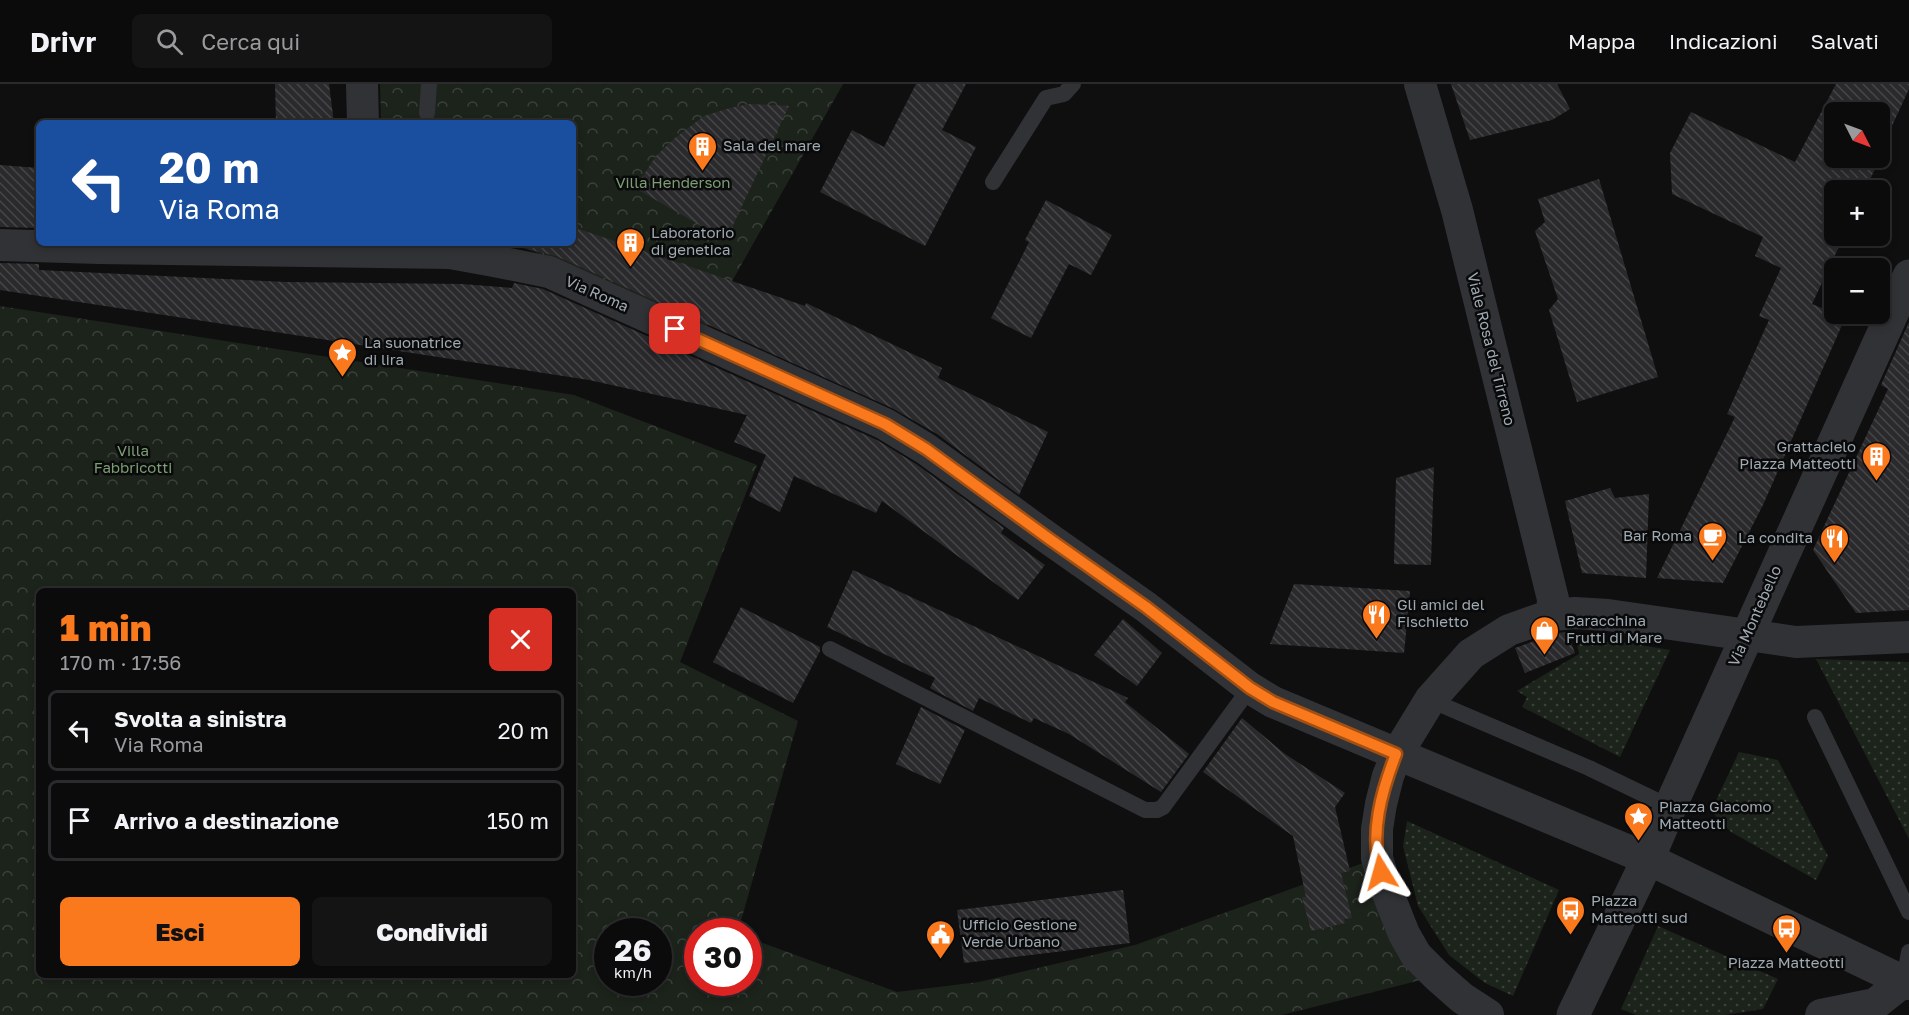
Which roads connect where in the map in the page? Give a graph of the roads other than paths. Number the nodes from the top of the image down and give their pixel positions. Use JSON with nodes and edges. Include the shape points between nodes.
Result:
{"nodes":[{"id":1,"x":362,"y":84,"type":"edge"},
{"id":2,"x":429,"y":84,"type":"edge"},
{"id":3,"x":1073,"y":84,"type":"edge"},
{"id":4,"x":1420,"y":84,"type":"edge"},
{"id":5,"x":427,"y":114,"type":"dead end"},
{"id":6,"x":363,"y":120,"type":"edge"},
{"id":7,"x":993,"y":182,"type":"dead end"},
{"id":8,"x":0,"y":245,"type":"edge"},
{"id":9,"x":36,"y":246,"type":"edge"},
{"id":10,"x":47,"y":246,"type":"edge"},
{"id":11,"x":366,"y":248,"type":"edge"},
{"id":12,"x":1909,"y":276,"type":"edge"},
{"id":13,"x":1552,"y":615,"type":"junction"},
{"id":14,"x":1746,"y":636,"type":"junction"},
{"id":15,"x":1909,"y":637,"type":"edge"},
{"id":16,"x":830,"y":649,"type":"dead end"},
{"id":17,"x":1250,"y":688,"type":"junction"},
{"id":18,"x":1430,"y":700,"type":"junction"},
{"id":19,"x":1815,"y":717,"type":"dead end"},
{"id":20,"x":1396,"y":754,"type":"junction"},
{"id":21,"x":1670,"y":807,"type":"junction"},
{"id":22,"x":1648,"y":860,"type":"junction"},
{"id":23,"x":1909,"y":912,"type":"edge"},
{"id":24,"x":1907,"y":972,"type":"edge"},
{"id":25,"x":1488,"y":1015,"type":"edge"},
{"id":26,"x":1573,"y":1015,"type":"edge"},
{"id":27,"x":1821,"y":1015,"type":"edge"}],
"edges":[{"from":1,"to":6,"type":"street"},
{"from":2,"to":5,"type":"lane"},
{"from":3,"to":7,"type":"lane","via":[[1064,94],[1046,98]]},
{"from":4,"to":13,"type":"street","name":"Viale Rosa del Tirreno","via":[[1460,221],[1553,599]]},
{"from":8,"to":9,"type":"street","name":"Via Roma"},
{"from":10,"to":11,"type":"street","name":"Via Roma"},
{"from":11,"to":17,"type":"street","name":"Via Roma","via":[[450,253],[549,272],[885,424],[926,449],[1146,607]]},
{"from":12,"to":14,"type":"street","name":"Via Montebello"},
{"from":13,"to":14,"type":"street","via":[[1608,615]]},
{"from":13,"to":18,"type":"street","via":[[1509,630],[1471,654]]},
{"from":14,"to":15,"type":"street","via":[[1796,642]]},
{"from":14,"to":21,"type":"street","name":"Via Montebello"},
{"from":16,"to":17,"type":"lane","via":[[1145,810],[1163,807]]},
{"from":17,"to":20,"type":"street","name":"Via Roma","via":[[1273,702]]},
{"from":18,"to":20,"type":"street"},
{"from":18,"to":21,"type":"lane"},
{"from":19,"to":23,"type":"lane"},
{"from":20,"to":22,"type":"street"},
{"from":20,"to":25,"type":"street","via":[[1377,829],[1377,858],[1385,886],[1416,956],[1445,984]]},
{"from":21,"to":22,"type":"street","name":"Via Montebello"},
{"from":22,"to":24,"type":"street"},
{"from":22,"to":26,"type":"street","name":"Via Montebello"},
{"from":24,"to":27,"type":"street","via":[[1875,1004]]}]}
